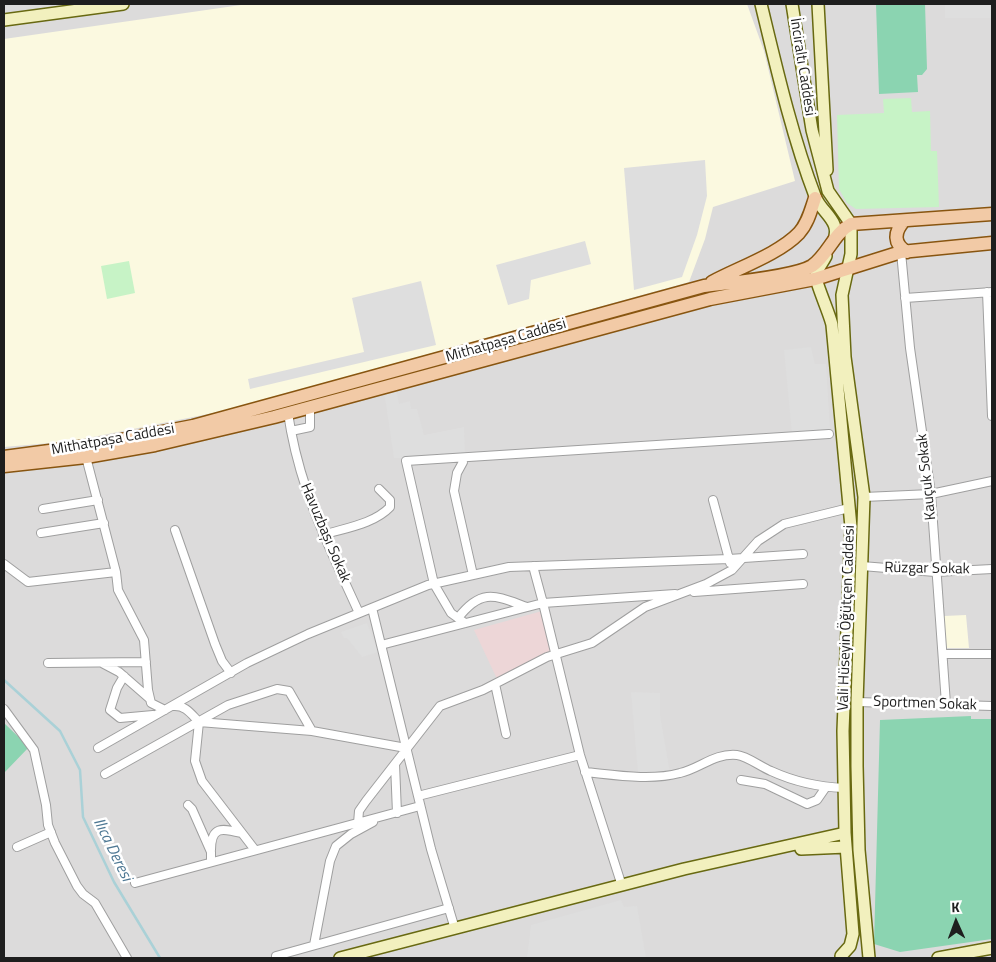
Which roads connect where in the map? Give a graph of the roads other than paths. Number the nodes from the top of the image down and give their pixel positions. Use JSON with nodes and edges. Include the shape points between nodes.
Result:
{"nodes":[{"id":1,"x":123,"y":4,"type":"edge"},
{"id":2,"x":761,"y":4,"type":"edge"},
{"id":3,"x":792,"y":4,"type":"edge"},
{"id":4,"x":818,"y":4,"type":"edge"},
{"id":5,"x":4,"y":20,"type":"edge"},
{"id":6,"x":812,"y":130,"type":"junction"},
{"id":7,"x":828,"y":191,"type":"junction"},
{"id":8,"x":815,"y":196,"type":"junction"},
{"id":9,"x":992,"y":214,"type":"edge"},
{"id":10,"x":904,"y":221,"type":"junction"},
{"id":11,"x":851,"y":224,"type":"junction"},
{"id":12,"x":837,"y":234,"type":"junction"},
{"id":13,"x":992,"y":243,"type":"edge"},
{"id":14,"x":904,"y":252,"type":"junction"},
{"id":15,"x":848,"y":268,"type":"junction"},
{"id":16,"x":815,"y":279,"type":"junction"},
{"id":17,"x":704,"y":286,"type":"junction"},
{"id":18,"x":989,"y":292,"type":"edge"},
{"id":19,"x":905,"y":298,"type":"junction"},
{"id":20,"x":710,"y":299,"type":"junction"},
{"id":21,"x":310,"y":407,"type":"junction"},
{"id":22,"x":288,"y":413,"type":"junction"},
{"id":23,"x":992,"y":416,"type":"edge"},
{"id":24,"x":291,"y":431,"type":"junction"},
{"id":25,"x":830,"y":434,"type":"dead end"},
{"id":26,"x":4,"y":457,"type":"edge"},
{"id":27,"x":86,"y":457,"type":"junction"},
{"id":28,"x":462,"y":458,"type":"junction"},
{"id":29,"x":4,"y":466,"type":"edge"},
{"id":30,"x":992,"y":481,"type":"edge"},
{"id":31,"x":379,"y":489,"type":"dead end"},
{"id":32,"x":931,"y":494,"type":"junction"},
{"id":33,"x":864,"y":497,"type":"junction"},
{"id":34,"x":98,"y":500,"type":"junction"},
{"id":35,"x":712,"y":500,"type":"dead end"},
{"id":36,"x":849,"y":508,"type":"junction"},
{"id":37,"x":43,"y":510,"type":"dead end"},
{"id":38,"x":104,"y":523,"type":"junction"},
{"id":39,"x":175,"y":530,"type":"dead end"},
{"id":40,"x":41,"y":533,"type":"dead end"},
{"id":41,"x":323,"y":535,"type":"junction"},
{"id":42,"x":803,"y":554,"type":"dead end"},
{"id":43,"x":742,"y":558,"type":"junction"},
{"id":44,"x":729,"y":559,"type":"junction"},
{"id":45,"x":4,"y":564,"type":"edge"},
{"id":46,"x":533,"y":566,"type":"junction"},
{"id":47,"x":862,"y":566,"type":"junction"},
{"id":48,"x":992,"y":569,"type":"edge"},
{"id":49,"x":732,"y":570,"type":"junction"},
{"id":50,"x":116,"y":572,"type":"junction"},
{"id":51,"x":935,"y":572,"type":"junction"},
{"id":52,"x":473,"y":575,"type":"junction"},
{"id":53,"x":434,"y":584,"type":"junction"},
{"id":54,"x":803,"y":584,"type":"dead end"},
{"id":55,"x":686,"y":593,"type":"junction"},
{"id":56,"x":543,"y":603,"type":"junction"},
{"id":57,"x":372,"y":608,"type":"junction"},
{"id":58,"x":527,"y":608,"type":"junction"},
{"id":59,"x":359,"y":613,"type":"junction"},
{"id":60,"x":458,"y":618,"type":"junction"},
{"id":61,"x":465,"y":624,"type":"junction"},
{"id":62,"x":381,"y":645,"type":"junction"},
{"id":63,"x":557,"y":654,"type":"junction"},
{"id":64,"x":942,"y":654,"type":"junction"},
{"id":65,"x":992,"y":654,"type":"edge"},
{"id":66,"x":100,"y":662,"type":"junction"},
{"id":67,"x":146,"y":662,"type":"junction"},
{"id":68,"x":48,"y":663,"type":"dead end"},
{"id":69,"x":231,"y":672,"type":"junction"},
{"id":70,"x":124,"y":676,"type":"junction"},
{"id":71,"x":495,"y":684,"type":"junction"},
{"id":72,"x":150,"y":699,"type":"junction"},
{"id":73,"x":857,"y":702,"type":"junction"},
{"id":74,"x":946,"y":704,"type":"junction"},
{"id":75,"x":992,"y":706,"type":"edge"},
{"id":76,"x":169,"y":708,"type":"junction"},
{"id":77,"x":4,"y":709,"type":"edge"},
{"id":78,"x":157,"y":715,"type":"junction"},
{"id":79,"x":199,"y":722,"type":"junction"},
{"id":80,"x":312,"y":731,"type":"junction"},
{"id":81,"x":506,"y":734,"type":"dead end"},
{"id":82,"x":98,"y":748,"type":"dead end"},
{"id":83,"x":406,"y":748,"type":"junction"},
{"id":84,"x":580,"y":755,"type":"junction"},
{"id":85,"x":395,"y":764,"type":"junction"},
{"id":86,"x":585,"y":772,"type":"junction"},
{"id":87,"x":105,"y":774,"type":"dead end"},
{"id":88,"x":741,"y":780,"type":"dead end"},
{"id":89,"x":826,"y":787,"type":"junction"},
{"id":90,"x":844,"y":788,"type":"junction"},
{"id":91,"x":418,"y":796,"type":"junction"},
{"id":92,"x":188,"y":805,"type":"dead end"},
{"id":93,"x":420,"y":806,"type":"junction"},
{"id":94,"x":397,"y":813,"type":"junction"},
{"id":95,"x":387,"y":815,"type":"junction"},
{"id":96,"x":358,"y":823,"type":"junction"},
{"id":97,"x":51,"y":832,"type":"junction"},
{"id":98,"x":241,"y":833,"type":"junction"},
{"id":99,"x":845,"y":833,"type":"junction"},
{"id":100,"x":17,"y":847,"type":"dead end"},
{"id":101,"x":846,"y":847,"type":"junction"},
{"id":102,"x":255,"y":850,"type":"junction"},
{"id":103,"x":772,"y":850,"type":"junction"},
{"id":104,"x":859,"y":850,"type":"junction"},
{"id":105,"x":211,"y":852,"type":"junction"},
{"id":106,"x":211,"y":862,"type":"junction"},
{"id":107,"x":135,"y":883,"type":"dead end"},
{"id":108,"x":622,"y":886,"type":"junction"},
{"id":109,"x":449,"y":908,"type":"junction"},
{"id":110,"x":455,"y":929,"type":"junction"},
{"id":111,"x":314,"y":944,"type":"junction"},
{"id":112,"x":992,"y":948,"type":"edge"},
{"id":113,"x":840,"y":957,"type":"edge"},
{"id":114,"x":127,"y":958,"type":"edge"},
{"id":115,"x":276,"y":958,"type":"edge"},
{"id":116,"x":340,"y":958,"type":"edge"},
{"id":117,"x":869,"y":958,"type":"edge"},
{"id":118,"x":938,"y":958,"type":"edge"}],
"edges":[{"from":1,"to":5,"type":"main road"},
{"from":2,"to":8,"type":"main road"},
{"from":3,"to":6,"type":"main road","name":"İnciraltı Caddesi"},
{"from":4,"to":7,"type":"main road"},
{"from":6,"to":7,"type":"main road"},
{"from":6,"to":8,"type":"main road"},
{"from":7,"to":11,"type":"main road"},
{"from":8,"to":12,"type":"main road","via":[[834,223]]},
{"from":8,"to":17,"type":"main road","via":[[809,218],[788,242]]},
{"from":9,"to":10,"type":"main road"},
{"from":10,"to":11,"type":"main road"},
{"from":10,"to":14,"type":"main road","via":[[896,237]]},
{"from":11,"to":12,"type":"main road","name":"Mithatpaşa Caddesi"},
{"from":11,"to":15,"type":"main road","name":"Vali Hüseyin Öğütçen Caddesi"},
{"from":12,"to":16,"type":"main road"},
{"from":12,"to":17,"type":"main road","name":"Mithatpaşa Caddesi","via":[[811,267],[767,278]]},
{"from":13,"to":14,"type":"main road","name":"Mithatpaşa Caddesi"},
{"from":14,"to":15,"type":"main road","name":"Mithatpaşa Caddesi"},
{"from":14,"to":19,"type":"street","name":"Kauçuk Sokak"},
{"from":15,"to":16,"type":"main road","name":"Mithatpaşa Caddesi"},
{"from":15,"to":33,"type":"main road","name":"Vali Hüseyin Öğütçen Caddesi","via":[[842,290],[842,315]]},
{"from":16,"to":20,"type":"main road","name":"Mithatpaşa Caddesi"},
{"from":16,"to":36,"type":"main road","name":"Vali Hüseyin Öğütçen Caddesi","via":[[832,325]]},
{"from":17,"to":20,"type":"main road"},
{"from":17,"to":26,"type":"main road","name":"Mithatpaşa Caddesi","via":[[192,426],[95,445]]},
{"from":18,"to":19,"type":"street"},
{"from":18,"to":23,"type":"street"},
{"from":19,"to":32,"type":"street","name":"Kauçuk Sokak"},
{"from":20,"to":21,"type":"main road","name":"Mithatpaşa Caddesi"},
{"from":21,"to":22,"type":"main road","name":"Mithatpaşa Caddesi"},
{"from":21,"to":24,"type":"street","via":[[310,427]]},
{"from":22,"to":24,"type":"street","name":"Havuzbaşı Sokak"},
{"from":22,"to":27,"type":"main road","name":"Mithatpaşa Caddesi","via":[[154,445]]},
{"from":24,"to":41,"type":"street","name":"Havuzbaşı Sokak","via":[[297,463]]},
{"from":25,"to":28,"type":"street"},
{"from":27,"to":29,"type":"main road","name":"Mithatpaşa Caddesi"},
{"from":27,"to":34,"type":"street"},
{"from":28,"to":52,"type":"street","via":[[454,491]]},
{"from":28,"to":53,"type":"street","via":[[406,462]]},
{"from":30,"to":32,"type":"street"},
{"from":31,"to":41,"type":"street","via":[[390,500],[390,507],[384,513]]},
{"from":32,"to":33,"type":"street"},
{"from":32,"to":51,"type":"street","name":"Kauçuk Sokak"},
{"from":33,"to":47,"type":"main road","name":"Vali Hüseyin Öğütçen Caddesi"},
{"from":34,"to":37,"type":"street"},
{"from":34,"to":38,"type":"street"},
{"from":35,"to":44,"type":"street"},
{"from":36,"to":43,"type":"street","via":[[784,524],[758,541]]},
{"from":36,"to":90,"type":"main road","name":"Vali Hüseyin Öğütçen Caddesi"},
{"from":38,"to":40,"type":"street"},
{"from":38,"to":50,"type":"street"},
{"from":39,"to":69,"type":"street","via":[[215,644]]},
{"from":41,"to":59,"type":"street","name":"Havuzbaşı Sokak"},
{"from":42,"to":43,"type":"street"},
{"from":43,"to":44,"type":"street"},
{"from":43,"to":49,"type":"street"},
{"from":44,"to":46,"type":"street"},
{"from":44,"to":49,"type":"street"},
{"from":45,"to":50,"type":"street","via":[[28,582]]},
{"from":46,"to":52,"type":"street","via":[[509,567]]},
{"from":46,"to":56,"type":"street"},
{"from":47,"to":51,"type":"street","name":"Rüzgar Sokak"},
{"from":47,"to":73,"type":"main road","name":"Vali Hüseyin Öğütçen Caddesi"},
{"from":48,"to":51,"type":"street","name":"Rüzgar Sokak"},
{"from":49,"to":55,"type":"street"},
{"from":50,"to":67,"type":"street","via":[[118,590],[144,640]]},
{"from":51,"to":64,"type":"street","name":"Kauçuk Sokak"},
{"from":52,"to":53,"type":"street"},
{"from":53,"to":57,"type":"street"},
{"from":53,"to":60,"type":"street","via":[[442,601]]},
{"from":54,"to":55,"type":"street"},
{"from":55,"to":56,"type":"street"},
{"from":55,"to":63,"type":"street","via":[[645,607],[592,643]]},
{"from":56,"to":58,"type":"street"},
{"from":56,"to":63,"type":"street"},
{"from":57,"to":59,"type":"street"},
{"from":57,"to":62,"type":"street"},
{"from":58,"to":60,"type":"street","via":[[500,596],[488,596],[468,605]]},
{"from":58,"to":61,"type":"street"},
{"from":59,"to":69,"type":"street"},
{"from":60,"to":61,"type":"street"},
{"from":61,"to":62,"type":"street"},
{"from":62,"to":83,"type":"street"},
{"from":63,"to":71,"type":"street"},
{"from":63,"to":84,"type":"street"},
{"from":64,"to":65,"type":"street"},
{"from":64,"to":74,"type":"street","name":"Kauçuk Sokak"},
{"from":66,"to":67,"type":"street"},
{"from":66,"to":68,"type":"street"},
{"from":66,"to":70,"type":"street"},
{"from":67,"to":72,"type":"street"},
{"from":69,"to":76,"type":"street"},
{"from":70,"to":72,"type":"street"},
{"from":70,"to":78,"type":"street","via":[[110,710],[120,718]]},
{"from":71,"to":81,"type":"street"},
{"from":71,"to":83,"type":"street","via":[[440,706]]},
{"from":72,"to":76,"type":"street","via":[[152,703]]},
{"from":73,"to":74,"type":"street","name":"Sportmen Sokak"},
{"from":73,"to":104,"type":"main road","name":"Vali Hüseyin Öğütçen Caddesi"},
{"from":74,"to":75,"type":"street","name":"Sportmen Sokak"},
{"from":76,"to":78,"type":"street"},
{"from":76,"to":79,"type":"street","via":[[180,705]]},
{"from":77,"to":97,"type":"street","via":[[34,750]]},
{"from":78,"to":82,"type":"street"},
{"from":79,"to":80,"type":"street"},
{"from":79,"to":80,"type":"street","via":[[228,705],[277,689],[289,691]]},
{"from":79,"to":87,"type":"street"},
{"from":79,"to":98,"type":"street","via":[[195,761],[202,781]]},
{"from":80,"to":83,"type":"street"},
{"from":83,"to":85,"type":"street"},
{"from":83,"to":91,"type":"street"},
{"from":84,"to":86,"type":"street"},
{"from":84,"to":91,"type":"street"},
{"from":85,"to":94,"type":"street"},
{"from":85,"to":96,"type":"street","via":[[359,811]]},
{"from":86,"to":89,"type":"street","via":[[665,776],[698,767],[722,755],[740,755],[788,778]]},
{"from":86,"to":108,"type":"street"},
{"from":88,"to":89,"type":"street","via":[[765,784],[807,804],[817,800]]},
{"from":89,"to":90,"type":"street"},
{"from":90,"to":99,"type":"main road","name":"Vali Hüseyin Öğütçen Caddesi"},
{"from":91,"to":93,"type":"street"},
{"from":92,"to":105,"type":"street"},
{"from":93,"to":94,"type":"street"},
{"from":93,"to":109,"type":"street"},
{"from":94,"to":95,"type":"street"},
{"from":95,"to":96,"type":"street"},
{"from":95,"to":111,"type":"street","via":[[336,846],[330,861]]},
{"from":96,"to":102,"type":"street"},
{"from":97,"to":100,"type":"street"},
{"from":97,"to":114,"type":"street","via":[[77,886],[95,903]]},
{"from":98,"to":102,"type":"street"},
{"from":98,"to":105,"type":"street","via":[[224,829],[217,831],[211,838]]},
{"from":99,"to":101,"type":"main road","name":"Vali Hüseyin Öğütçen Caddesi"},
{"from":99,"to":103,"type":"main road"},
{"from":99,"to":104,"type":"main road"},
{"from":101,"to":103,"type":"main road"},
{"from":101,"to":113,"type":"main road","name":"Vali Hüseyin Öğütçen Caddesi","via":[[853,934],[850,946]]},
{"from":102,"to":106,"type":"street"},
{"from":103,"to":108,"type":"main road"},
{"from":104,"to":117,"type":"main road","name":"Vali Hüseyin Öğütçen Caddesi"},
{"from":105,"to":106,"type":"street"},
{"from":106,"to":107,"type":"street"},
{"from":108,"to":110,"type":"main road"},
{"from":109,"to":110,"type":"street"},
{"from":109,"to":111,"type":"street"},
{"from":110,"to":116,"type":"main road"},
{"from":111,"to":115,"type":"street"},
{"from":112,"to":118,"type":"main road"},
{"from":113,"to":117,"type":"main road","via":[[859,952]]}]}
